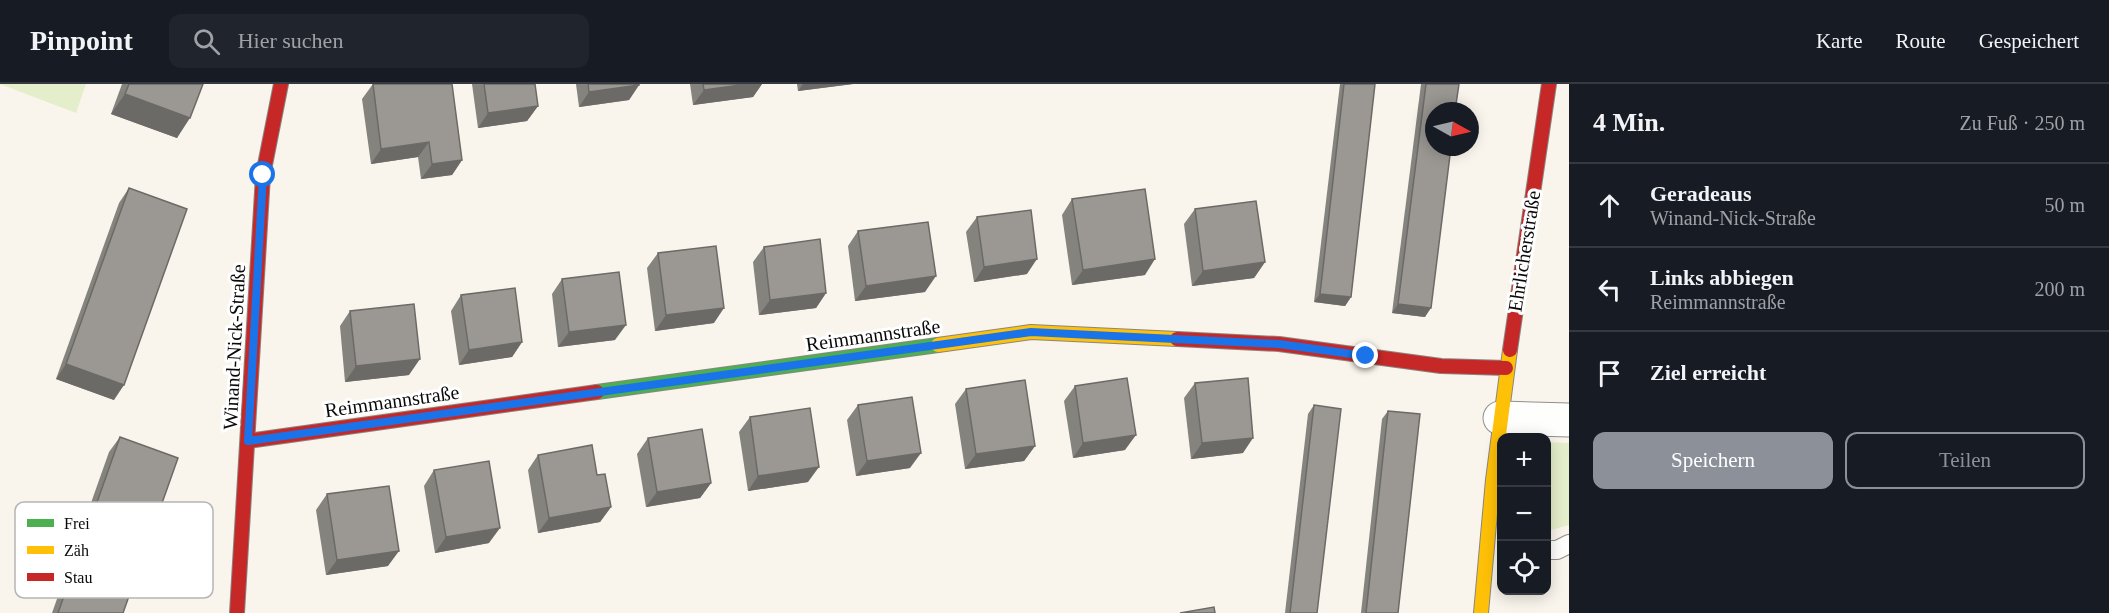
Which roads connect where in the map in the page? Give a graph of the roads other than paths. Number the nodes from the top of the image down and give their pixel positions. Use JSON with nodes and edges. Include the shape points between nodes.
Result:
{"nodes":[{"id":1,"x":281,"y":84,"type":"edge"},
{"id":2,"x":1549,"y":84,"type":"edge"},
{"id":3,"x":1506,"y":368,"type":"junction"},
{"id":4,"x":1500,"y":418,"type":"junction"},
{"id":5,"x":1569,"y":420,"type":"edge"},
{"id":6,"x":248,"y":441,"type":"junction"},
{"id":7,"x":1488,"y":520,"type":"junction"},
{"id":8,"x":1497,"y":528,"type":"edge"},
{"id":9,"x":1569,"y":544,"type":"edge"},
{"id":10,"x":1551,"y":550,"type":"edge"},
{"id":11,"x":237,"y":613,"type":"edge"},
{"id":12,"x":1481,"y":613,"type":"edge"}],
"edges":[{"from":1,"to":6,"type":"street","name":"Winand-Nick-Straße","via":[[263,175]]},
{"from":2,"to":3,"type":"street","name":"Ehrlicherstraße"},
{"from":3,"to":4,"type":"street","name":"Ehrlicherstraße"},
{"from":3,"to":6,"type":"street","name":"Reimmannstraße","via":[[1441,366],[1279,344],[1031,332]]},
{"from":4,"to":5,"type":"street"},
{"from":4,"to":7,"type":"street","name":"Ehrlicherstraße"},
{"from":6,"to":11,"type":"street","name":"Winand-Nick-Straße"},
{"from":7,"to":8,"type":"lane"},
{"from":7,"to":12,"type":"street","name":"Ehrlicherstraße"},
{"from":9,"to":10,"type":"lane"}]}
